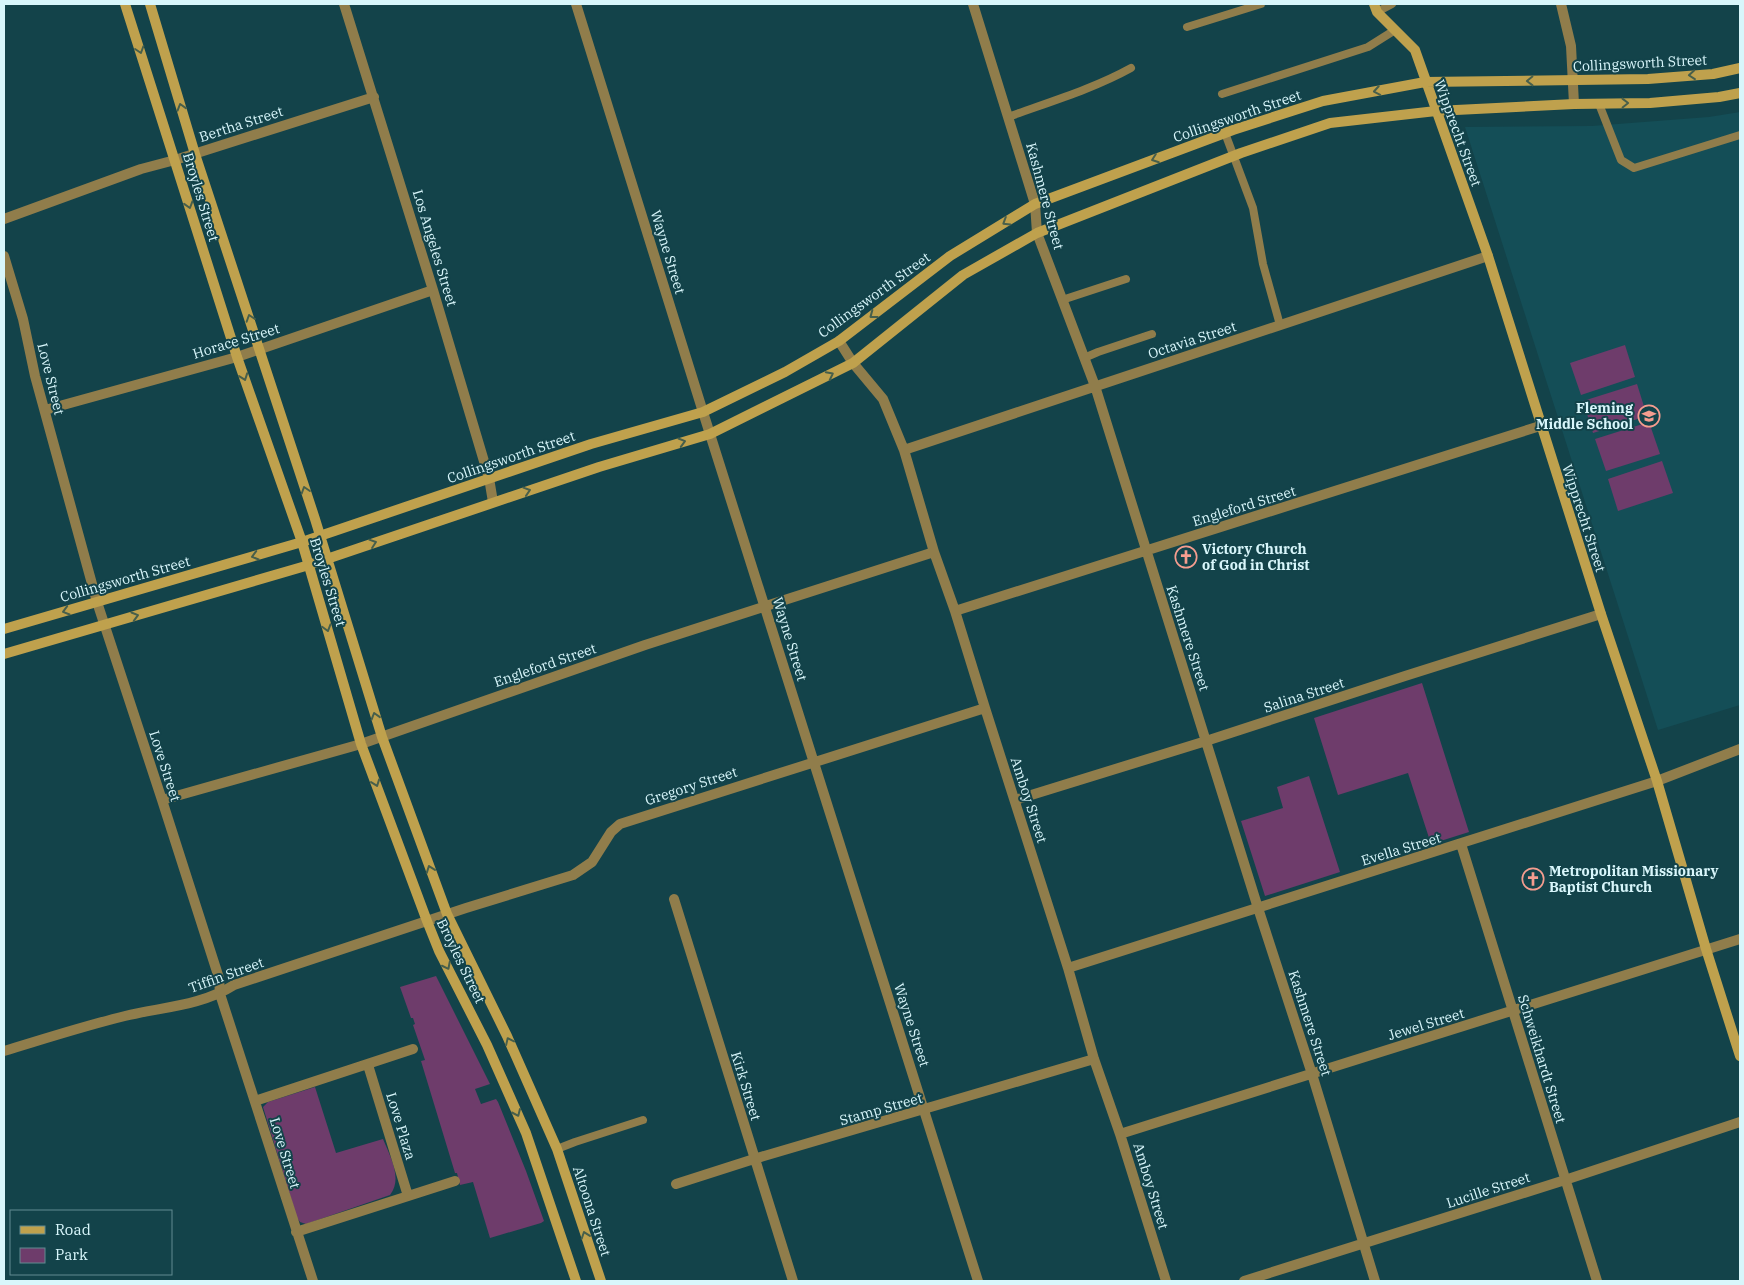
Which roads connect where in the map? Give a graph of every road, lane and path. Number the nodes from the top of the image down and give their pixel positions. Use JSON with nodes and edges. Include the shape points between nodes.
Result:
{"nodes":[{"id":1,"x":125,"y":4,"type":"edge"},
{"id":2,"x":150,"y":4,"type":"edge"},
{"id":3,"x":344,"y":4,"type":"edge"},
{"id":4,"x":576,"y":4,"type":"edge"},
{"id":5,"x":972,"y":4,"type":"edge"},
{"id":6,"x":1262,"y":4,"type":"edge"},
{"id":7,"x":1392,"y":4,"type":"edge"},
{"id":8,"x":1560,"y":4,"type":"edge"},
{"id":9,"x":1375,"y":8,"type":"edge"},
{"id":10,"x":1187,"y":27,"type":"dead end"},
{"id":11,"x":1395,"y":30,"type":"junction"},
{"id":12,"x":1131,"y":68,"type":"dead end"},
{"id":13,"x":1740,"y":68,"type":"edge"},
{"id":14,"x":1574,"y":81,"type":"junction"},
{"id":15,"x":1425,"y":82,"type":"junction"},
{"id":16,"x":1740,"y":93,"type":"edge"},
{"id":17,"x":1222,"y":94,"type":"dead end"},
{"id":18,"x":374,"y":97,"type":"junction"},
{"id":19,"x":1574,"y":104,"type":"junction"},
{"id":20,"x":1599,"y":104,"type":"junction"},
{"id":21,"x":1436,"y":111,"type":"junction"},
{"id":22,"x":1008,"y":117,"type":"junction"},
{"id":23,"x":1225,"y":133,"type":"junction"},
{"id":24,"x":1740,"y":135,"type":"edge"},
{"id":25,"x":195,"y":154,"type":"junction"},
{"id":26,"x":1234,"y":155,"type":"junction"},
{"id":27,"x":175,"y":160,"type":"junction"},
{"id":28,"x":1035,"y":204,"type":"junction"},
{"id":29,"x":4,"y":219,"type":"edge"},
{"id":30,"x":1037,"y":233,"type":"junction"},
{"id":31,"x":4,"y":256,"type":"edge"},
{"id":32,"x":1488,"y":256,"type":"junction"},
{"id":33,"x":1126,"y":279,"type":"dead end"},
{"id":34,"x":433,"y":290,"type":"junction"},
{"id":35,"x":1062,"y":300,"type":"junction"},
{"id":36,"x":1280,"y":325,"type":"junction"},
{"id":37,"x":1152,"y":334,"type":"dead end"},
{"id":38,"x":840,"y":340,"type":"junction"},
{"id":39,"x":260,"y":349,"type":"junction"},
{"id":40,"x":236,"y":357,"type":"junction"},
{"id":41,"x":1084,"y":358,"type":"junction"},
{"id":42,"x":853,"y":363,"type":"junction"},
{"id":43,"x":1095,"y":386,"type":"junction"},
{"id":44,"x":45,"y":410,"type":"junction"},
{"id":45,"x":703,"y":412,"type":"junction"},
{"id":46,"x":1540,"y":426,"type":"junction"},
{"id":47,"x":710,"y":434,"type":"junction"},
{"id":48,"x":904,"y":450,"type":"junction"},
{"id":49,"x":489,"y":478,"type":"junction"},
{"id":50,"x":493,"y":502,"type":"junction"},
{"id":51,"x":320,"y":536,"type":"junction"},
{"id":52,"x":302,"y":542,"type":"junction"},
{"id":53,"x":1145,"y":551,"type":"junction"},
{"id":54,"x":934,"y":552,"type":"junction"},
{"id":55,"x":327,"y":558,"type":"junction"},
{"id":56,"x":309,"y":565,"type":"junction"},
{"id":57,"x":97,"y":602,"type":"junction"},
{"id":58,"x":765,"y":606,"type":"junction"},
{"id":59,"x":955,"y":611,"type":"junction"},
{"id":60,"x":1601,"y":614,"type":"junction"},
{"id":61,"x":104,"y":625,"type":"junction"},
{"id":62,"x":4,"y":629,"type":"edge"},
{"id":63,"x":4,"y":654,"type":"edge"},
{"id":64,"x":984,"y":708,"type":"junction"},
{"id":65,"x":382,"y":736,"type":"junction"},
{"id":66,"x":1206,"y":741,"type":"junction"},
{"id":67,"x":362,"y":744,"type":"junction"},
{"id":68,"x":1740,"y":749,"type":"edge"},
{"id":69,"x":814,"y":761,"type":"junction"},
{"id":70,"x":1657,"y":781,"type":"junction"},
{"id":71,"x":162,"y":800,"type":"junction"},
{"id":72,"x":1015,"y":800,"type":"junction"},
{"id":73,"x":1461,"y":844,"type":"junction"},
{"id":74,"x":674,"y":898,"type":"dead end"},
{"id":75,"x":1258,"y":908,"type":"junction"},
{"id":76,"x":447,"y":914,"type":"junction"},
{"id":77,"x":427,"y":922,"type":"junction"},
{"id":78,"x":1740,"y":939,"type":"edge"},
{"id":79,"x":1706,"y":949,"type":"junction"},
{"id":80,"x":1068,"y":968,"type":"junction"},
{"id":81,"x":220,"y":994,"type":"junction"},
{"id":82,"x":1513,"y":1011,"type":"junction"},
{"id":83,"x":413,"y":1049,"type":"dead end"},
{"id":84,"x":4,"y":1051,"type":"edge"},
{"id":85,"x":1740,"y":1056,"type":"edge"},
{"id":86,"x":1094,"y":1059,"type":"junction"},
{"id":87,"x":368,"y":1065,"type":"junction"},
{"id":88,"x":1312,"y":1074,"type":"junction"},
{"id":89,"x":255,"y":1101,"type":"junction"},
{"id":90,"x":925,"y":1110,"type":"junction"},
{"id":91,"x":643,"y":1120,"type":"dead end"},
{"id":92,"x":1740,"y":1122,"type":"edge"},
{"id":93,"x":1120,"y":1134,"type":"junction"},
{"id":94,"x":557,"y":1150,"type":"junction"},
{"id":95,"x":754,"y":1159,"type":"junction"},
{"id":96,"x":455,"y":1180,"type":"dead end"},
{"id":97,"x":1565,"y":1180,"type":"junction"},
{"id":98,"x":676,"y":1184,"type":"dead end"},
{"id":99,"x":408,"y":1196,"type":"junction"},
{"id":100,"x":296,"y":1232,"type":"junction"},
{"id":101,"x":1363,"y":1244,"type":"junction"},
{"id":102,"x":312,"y":1281,"type":"edge"},
{"id":103,"x":576,"y":1281,"type":"edge"},
{"id":104,"x":601,"y":1281,"type":"edge"},
{"id":105,"x":793,"y":1281,"type":"edge"},
{"id":106,"x":978,"y":1281,"type":"edge"},
{"id":107,"x":1166,"y":1281,"type":"edge"},
{"id":108,"x":1244,"y":1281,"type":"edge"},
{"id":109,"x":1375,"y":1281,"type":"edge"},
{"id":110,"x":1597,"y":1281,"type":"edge"}],
"edges":[{"from":1,"to":27,"type":"main road","name":"Broyles Street","one_way":true},
{"from":25,"to":2,"type":"main road","name":"Broyles Street","one_way":true},
{"from":3,"to":18,"type":"street","name":"Los Angeles Street"},
{"from":4,"to":45,"type":"street","name":"Wayne Street"},
{"from":5,"to":22,"type":"street","name":"Kashmere Street"},
{"from":6,"to":10,"type":"lane"},
{"from":7,"to":9,"type":"lane"},
{"from":8,"to":14,"type":"street","via":[[1571,46]]},
{"from":9,"to":11,"type":"main road","name":"Wipprecht Street"},
{"from":11,"to":15,"type":"main road","name":"Wipprecht Street","via":[[1415,50]]},
{"from":11,"to":17,"type":"lane","via":[[1368,46]]},
{"from":12,"to":22,"type":"lane","via":[[1073,94]]},
{"from":13,"to":14,"type":"main road","name":"Collingsworth Street","one_way":true,"via":[[1713,74]]},
{"from":14,"to":15,"type":"main road","name":"Collingsworth Street","one_way":true},
{"from":14,"to":19,"type":"street"},
{"from":15,"to":21,"type":"main road","name":"Wipprecht Street"},
{"from":15,"to":23,"type":"main road","name":"Collingsworth Street","one_way":true,"via":[[1323,101]]},
{"from":20,"to":16,"type":"main road","one_way":true,"via":[[1650,103]]},
{"from":18,"to":25,"type":"street","name":"Bertha Street"},
{"from":18,"to":34,"type":"street","name":"Los Angeles Street"},
{"from":19,"to":20,"type":"main road"},
{"from":19,"to":21,"type":"main road"},
{"from":20,"to":24,"type":"lane","via":[[1621,160],[1634,168]]},
{"from":21,"to":26,"type":"main road","via":[[1330,123]]},
{"from":21,"to":32,"type":"main road","name":"Wipprecht Street"},
{"from":22,"to":28,"type":"street","name":"Kashmere Street"},
{"from":23,"to":26,"type":"lane"},
{"from":23,"to":28,"type":"main road","name":"Collingsworth Street","one_way":true},
{"from":25,"to":27,"type":"street","name":"Bertha Street"},
{"from":39,"to":25,"type":"main road","name":"Broyles Street","one_way":true},
{"from":26,"to":30,"type":"main road"},
{"from":26,"to":36,"type":"lane","via":[[1253,208],[1263,264]]},
{"from":27,"to":29,"type":"street","name":"Bertha Street","via":[[141,169]]},
{"from":27,"to":40,"type":"main road","name":"Broyles Street","one_way":true},
{"from":28,"to":30,"type":"street","name":"Kashmere Street"},
{"from":28,"to":38,"type":"main road","name":"Collingsworth Street","one_way":true,"via":[[950,256]]},
{"from":30,"to":35,"type":"street","name":"Kashmere Street"},
{"from":30,"to":42,"type":"main road","via":[[963,276]]},
{"from":31,"to":44,"type":"street","name":"Love Street"},
{"from":32,"to":36,"type":"street","name":"Octavia Street"},
{"from":32,"to":46,"type":"main road","name":"Wipprecht Street"},
{"from":33,"to":35,"type":"lane"},
{"from":34,"to":39,"type":"street","name":"Horace Street"},
{"from":34,"to":49,"type":"street","name":"Los Angeles Street"},
{"from":35,"to":41,"type":"street","name":"Kashmere Street"},
{"from":36,"to":43,"type":"street","name":"Octavia Street"},
{"from":37,"to":41,"type":"lane"},
{"from":38,"to":42,"type":"street","name":"Amboy Street"},
{"from":38,"to":45,"type":"main road","name":"Collingsworth Street","via":[[785,372]]},
{"from":39,"to":40,"type":"street","name":"Horace Street"},
{"from":51,"to":39,"type":"main road","name":"Broyles Street","one_way":true},
{"from":40,"to":44,"type":"street","name":"Horace Street"},
{"from":40,"to":52,"type":"main road","name":"Broyles Street","one_way":true},
{"from":41,"to":43,"type":"street","name":"Kashmere Street"},
{"from":47,"to":42,"type":"main road","one_way":true},
{"from":42,"to":48,"type":"street","name":"Amboy Street","via":[[882,399]]},
{"from":43,"to":48,"type":"street","name":"Octavia Street"},
{"from":43,"to":53,"type":"street","name":"Kashmere Street"},
{"from":44,"to":57,"type":"street","name":"Love Street"},
{"from":45,"to":47,"type":"street","name":"Wayne Street"},
{"from":45,"to":49,"type":"main road","name":"Collingsworth Street"},
{"from":46,"to":53,"type":"street","name":"Engleford Street"},
{"from":46,"to":60,"type":"main road","name":"Wipprecht Street"},
{"from":50,"to":47,"type":"main road","one_way":true},
{"from":47,"to":58,"type":"street","name":"Wayne Street"},
{"from":48,"to":54,"type":"street","name":"Amboy Street"},
{"from":49,"to":50,"type":"street","name":"Los Angeles Street"},
{"from":49,"to":51,"type":"main road","name":"Collingsworth Street"},
{"from":55,"to":50,"type":"main road","one_way":true},
{"from":51,"to":52,"type":"main road","name":"Collingsworth Street"},
{"from":51,"to":55,"type":"main road","name":"Broyles Street"},
{"from":52,"to":56,"type":"main road","name":"Broyles Street"},
{"from":52,"to":57,"type":"main road","name":"Collingsworth Street","one_way":true},
{"from":53,"to":59,"type":"street","name":"Engleford Street"},
{"from":53,"to":66,"type":"street","name":"Kashmere Street"},
{"from":54,"to":58,"type":"street","name":"Engleford Street"},
{"from":54,"to":59,"type":"street","name":"Amboy Street"},
{"from":55,"to":56,"type":"main road"},
{"from":65,"to":55,"type":"main road","name":"Broyles Street","one_way":true},
{"from":61,"to":56,"type":"main road","one_way":true},
{"from":56,"to":67,"type":"main road","name":"Broyles Street","one_way":true},
{"from":57,"to":61,"type":"street","name":"Love Street"},
{"from":57,"to":62,"type":"main road","name":"Collingsworth Street","one_way":true},
{"from":58,"to":65,"type":"street","name":"Engleford Street"},
{"from":58,"to":69,"type":"street","name":"Wayne Street"},
{"from":59,"to":64,"type":"street","name":"Amboy Street"},
{"from":60,"to":66,"type":"street","name":"Salina Street"},
{"from":60,"to":70,"type":"main road","name":"Wipprecht Street"},
{"from":61,"to":63,"type":"main road"},
{"from":61,"to":71,"type":"street","name":"Love Street"},
{"from":64,"to":69,"type":"street","name":"Gregory Street"},
{"from":64,"to":72,"type":"street","name":"Amboy Street"},
{"from":65,"to":67,"type":"street","name":"Engleford Street"},
{"from":76,"to":65,"type":"main road","name":"Broyles Street","one_way":true},
{"from":66,"to":72,"type":"street","name":"Salina Street"},
{"from":66,"to":75,"type":"street","name":"Kashmere Street"},
{"from":67,"to":71,"type":"street","name":"Engleford Street"},
{"from":67,"to":77,"type":"main road","name":"Broyles Street","one_way":true},
{"from":68,"to":70,"type":"street","name":"Evella Street"},
{"from":69,"to":76,"type":"street","name":"Gregory Street","via":[[620,824],[592,862],[573,874]]},
{"from":69,"to":90,"type":"street","name":"Wayne Street"},
{"from":70,"to":73,"type":"street","name":"Evella Street"},
{"from":70,"to":79,"type":"main road","name":"Wipprecht Street"},
{"from":71,"to":81,"type":"street","name":"Love Street","via":[[219,978]]},
{"from":72,"to":80,"type":"street","name":"Amboy Street"},
{"from":73,"to":75,"type":"street","name":"Evella Street"},
{"from":73,"to":82,"type":"street","name":"Schweikhardt Street"},
{"from":74,"to":95,"type":"street","name":"Kirk Street"},
{"from":75,"to":80,"type":"street","name":"Evella Street"},
{"from":75,"to":88,"type":"street","name":"Kashmere Street"},
{"from":76,"to":77,"type":"street","name":"Gregory Street"},
{"from":94,"to":76,"type":"main road","name":"Broyles Street","one_way":true,"via":[[507,1036]]},
{"from":77,"to":81,"type":"street","name":"Tiffin Street","via":[[234,985]]},
{"from":77,"to":103,"type":"main road","name":"Broyles Street","one_way":true,"via":[[526,1133]]},
{"from":78,"to":79,"type":"street","name":"Jewel Street"},
{"from":79,"to":82,"type":"street","name":"Jewel Street"},
{"from":79,"to":85,"type":"main road","name":"Wipprecht Street"},
{"from":80,"to":86,"type":"street","name":"Amboy Street"},
{"from":81,"to":84,"type":"street","name":"Tiffin Street"},
{"from":81,"to":89,"type":"street","name":"Love Street"},
{"from":82,"to":88,"type":"street","name":"Jewel Street"},
{"from":82,"to":97,"type":"street","name":"Schweikhardt Street"},
{"from":83,"to":87,"type":"street"},
{"from":86,"to":90,"type":"street","name":"Stamp Street"},
{"from":86,"to":93,"type":"street","name":"Amboy Street"},
{"from":87,"to":89,"type":"street"},
{"from":87,"to":99,"type":"street","name":"Love Plaza"},
{"from":88,"to":93,"type":"street","name":"Jewel Street"},
{"from":88,"to":101,"type":"street","name":"Kashmere Street"},
{"from":89,"to":100,"type":"street","name":"Love Street"},
{"from":90,"to":95,"type":"street","name":"Stamp Street"},
{"from":90,"to":106,"type":"street","name":"Wayne Street"},
{"from":91,"to":94,"type":"lane"},
{"from":92,"to":97,"type":"street","name":"Lucille Street"},
{"from":93,"to":107,"type":"street","name":"Amboy Street"},
{"from":104,"to":94,"type":"main road","name":"Altoona Street","one_way":true},
{"from":95,"to":98,"type":"street","name":"Stamp Street"},
{"from":95,"to":105,"type":"street","name":"Kirk Street"},
{"from":96,"to":99,"type":"street"},
{"from":97,"to":101,"type":"street","name":"Lucille Street"},
{"from":97,"to":110,"type":"street","name":"Schweikhardt Street"},
{"from":99,"to":100,"type":"street"},
{"from":100,"to":102,"type":"street","name":"Love Street"},
{"from":101,"to":108,"type":"street","name":"Lucille Street"},
{"from":101,"to":109,"type":"street","name":"Kashmere Street"}]}
